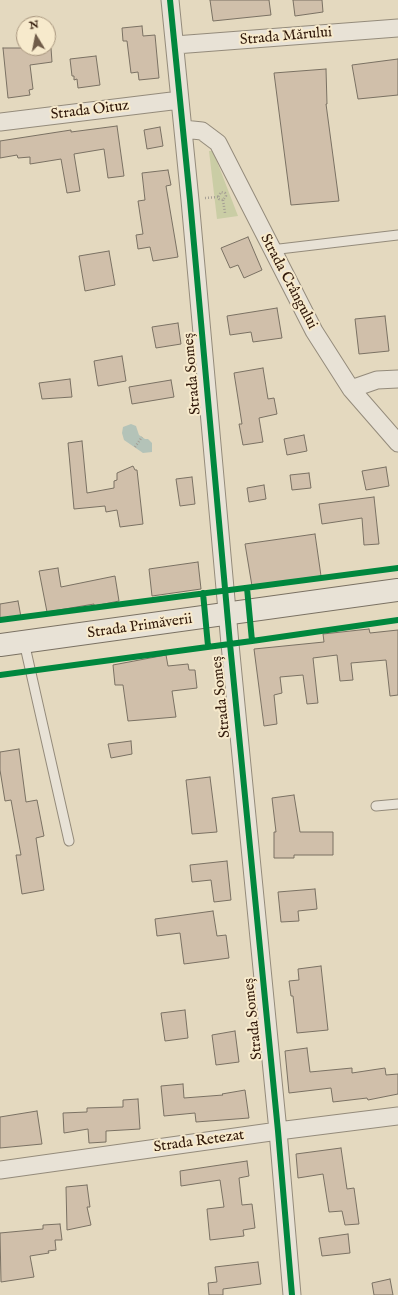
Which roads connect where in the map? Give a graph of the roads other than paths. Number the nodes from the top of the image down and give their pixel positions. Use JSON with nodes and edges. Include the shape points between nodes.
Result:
{"nodes":[{"id":1,"x":170,"y":0,"type":"edge"},
{"id":2,"x":398,"y":28,"type":"edge"},
{"id":3,"x":175,"y":46,"type":"junction"},
{"id":4,"x":180,"y":100,"type":"junction"},
{"id":5,"x":0,"y":122,"type":"edge"},
{"id":6,"x":183,"y":129,"type":"junction"},
{"id":7,"x":398,"y":235,"type":"edge"},
{"id":8,"x":271,"y":250,"type":"junction"},
{"id":9,"x":398,"y":379,"type":"edge"},
{"id":10,"x":351,"y":389,"type":"junction"},
{"id":11,"x":398,"y":443,"type":"edge"},
{"id":12,"x":398,"y":590,"type":"edge"},
{"id":13,"x":228,"y":615,"type":"junction"},
{"id":14,"x":24,"y":642,"type":"junction"},
{"id":15,"x":0,"y":645,"type":"edge"},
{"id":16,"x":398,"y":804,"type":"edge"},
{"id":17,"x":376,"y":806,"type":"dead end"},
{"id":18,"x":69,"y":841,"type":"dead end"},
{"id":19,"x":398,"y":1116,"type":"edge"},
{"id":20,"x":278,"y":1131,"type":"junction"},
{"id":21,"x":0,"y":1170,"type":"edge"},
{"id":22,"x":292,"y":1295,"type":"edge"}],
"edges":[{"from":1,"to":3,"type":"street","name":"Strada Someș"},
{"from":2,"to":3,"type":"street","name":"Strada Mărului"},
{"from":3,"to":4,"type":"street","name":"Strada Someș"},
{"from":4,"to":5,"type":"street","name":"Strada Oituz"},
{"from":4,"to":6,"type":"street","name":"Strada Someș"},
{"from":6,"to":8,"type":"street","name":"Strada Crângului","via":[[202,131],[218,143]]},
{"from":6,"to":13,"type":"street","name":"Strada Someș"},
{"from":7,"to":8,"type":"lane"},
{"from":8,"to":10,"type":"street","name":"Strada Crângului","via":[[314,331]]},
{"from":9,"to":10,"type":"street","via":[[377,380]]},
{"from":10,"to":11,"type":"street","name":"Strada Crângului"},
{"from":12,"to":13,"type":"street","name":"Strada Primăverii"},
{"from":13,"to":14,"type":"street","name":"Strada Primăverii"},
{"from":13,"to":20,"type":"street","name":"Strada Someș"},
{"from":14,"to":15,"type":"street","name":"Strada Primăverii"},
{"from":14,"to":18,"type":"lane"},
{"from":16,"to":17,"type":"lane"},
{"from":19,"to":20,"type":"street","name":"Strada Retezat"},
{"from":20,"to":21,"type":"street","name":"Strada Retezat"},
{"from":20,"to":22,"type":"street","name":"Strada Someș"}]}
